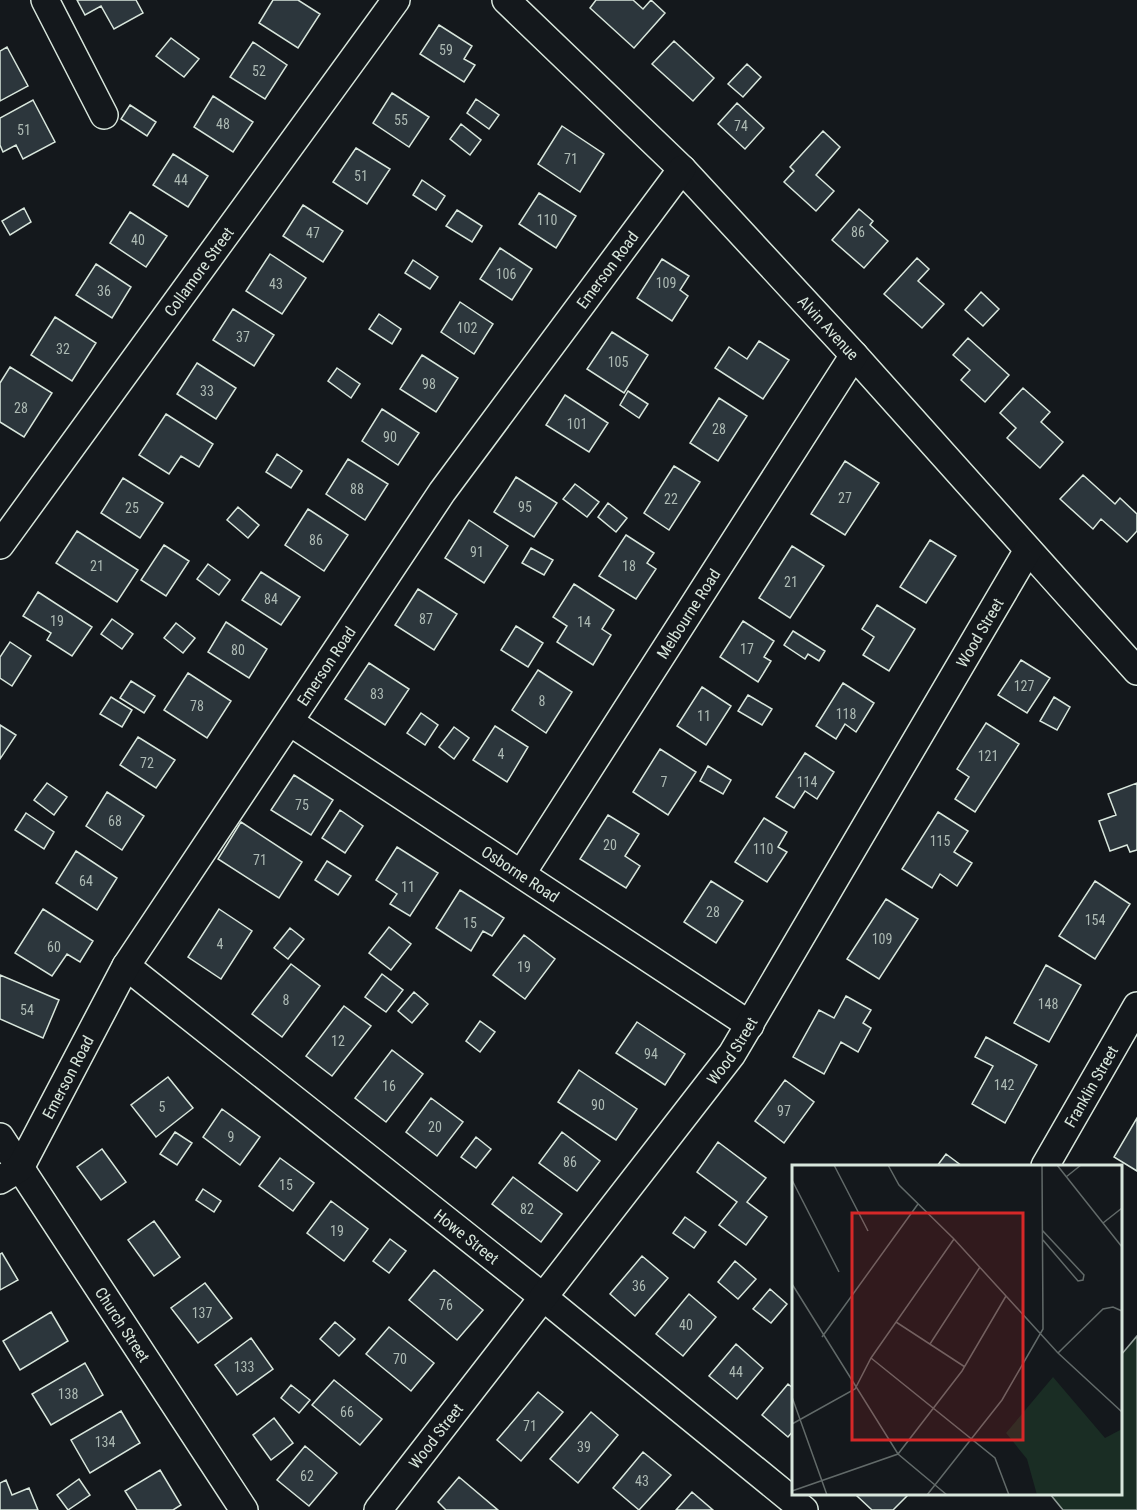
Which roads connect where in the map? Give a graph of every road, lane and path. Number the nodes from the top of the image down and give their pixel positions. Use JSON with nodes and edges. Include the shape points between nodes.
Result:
{"nodes":[{"id":1,"x":45,"y":0,"type":"edge"},
{"id":2,"x":396,"y":0,"type":"edge"},
{"id":3,"x":506,"y":0,"type":"edge"},
{"id":4,"x":104,"y":116,"type":"dead end"},
{"id":5,"x":682,"y":169,"type":"junction"},
{"id":6,"x":854,"y":355,"type":"junction"},
{"id":7,"x":0,"y":545,"type":"edge"},
{"id":8,"x":1028,"y":550,"type":"junction"},
{"id":9,"x":1137,"y":671,"type":"edge"},
{"id":10,"x":290,"y":722,"type":"junction"},
{"id":11,"x":522,"y":873,"type":"junction"},
{"id":12,"x":126,"y":966,"type":"junction"},
{"id":13,"x":1137,"y":1006,"type":"edge"},
{"id":14,"x":750,"y":1025,"type":"junction"},
{"id":15,"x":0,"y":1137,"type":"edge"},
{"id":16,"x":1046,"y":1165,"type":"edge"},
{"id":17,"x":10,"y":1174,"type":"edge"},
{"id":18,"x":543,"y":1297,"type":"junction"},
{"id":19,"x":795,"y":1504,"type":"edge"},
{"id":20,"x":244,"y":1510,"type":"edge"},
{"id":21,"x":378,"y":1510,"type":"edge"}],
"edges":[{"from":1,"to":4,"type":"street"},
{"from":2,"to":7,"type":"street","name":"Collamore Street"},
{"from":3,"to":5,"type":"street","name":"Alvin Avenue"},
{"from":5,"to":6,"type":"street","name":"Alvin Avenue"},
{"from":5,"to":10,"type":"street","name":"Emerson Road","via":[[442,492]]},
{"from":6,"to":8,"type":"street","name":"Alvin Avenue"},
{"from":6,"to":11,"type":"street","name":"Melbourne Road"},
{"from":8,"to":9,"type":"street","name":"Alvin Avenue"},
{"from":8,"to":14,"type":"street","name":"Wood Street"},
{"from":10,"to":11,"type":"street","name":"Osborne Road"},
{"from":10,"to":12,"type":"street","name":"Emerson Road"},
{"from":11,"to":14,"type":"street","name":"Osborne Road"},
{"from":12,"to":17,"type":"street","name":"Emerson Road"},
{"from":12,"to":18,"type":"street","name":"Howe Street"},
{"from":13,"to":16,"type":"street","name":"Franklin Street"},
{"from":14,"to":18,"type":"street","name":"Wood Street","via":[[732,1054]]},
{"from":15,"to":17,"type":"street","name":"Church Street"},
{"from":17,"to":20,"type":"street","name":"Church Street"},
{"from":18,"to":19,"type":"street","name":"Howe Street"},
{"from":18,"to":21,"type":"street","name":"Wood Street"}]}
